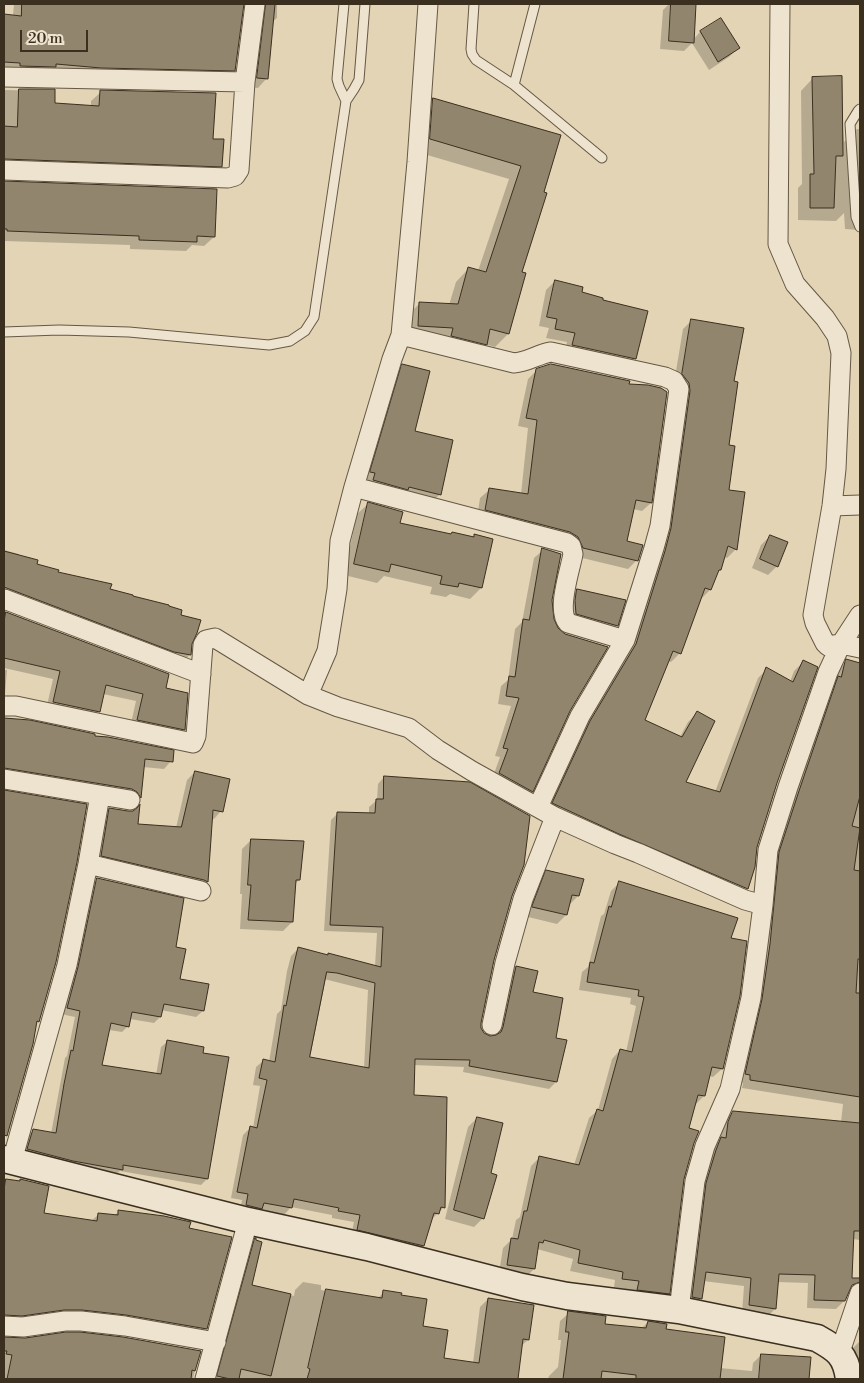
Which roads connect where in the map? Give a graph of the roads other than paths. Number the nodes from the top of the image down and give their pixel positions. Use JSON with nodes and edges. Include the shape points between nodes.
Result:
{"nodes":[{"id":1,"x":255,"y":4,"type":"edge"},
{"id":2,"x":344,"y":4,"type":"edge"},
{"id":3,"x":365,"y":4,"type":"edge"},
{"id":4,"x":428,"y":4,"type":"edge"},
{"id":5,"x":474,"y":4,"type":"edge"},
{"id":6,"x":535,"y":4,"type":"edge"},
{"id":7,"x":780,"y":4,"type":"edge"},
{"id":8,"x":4,"y":76,"type":"edge"},
{"id":9,"x":245,"y":82,"type":"junction"},
{"id":10,"x":514,"y":85,"type":"junction"},
{"id":11,"x":346,"y":101,"type":"junction"},
{"id":12,"x":860,"y":109,"type":"edge"},
{"id":13,"x":602,"y":158,"type":"dead end"},
{"id":14,"x":4,"y":170,"type":"edge"},
{"id":15,"x":860,"y":227,"type":"edge"},
{"id":16,"x":4,"y":332,"type":"edge"},
{"id":17,"x":401,"y":335,"type":"junction"},
{"id":18,"x":354,"y":488,"type":"junction"},
{"id":19,"x":860,"y":505,"type":"edge"},
{"id":20,"x":832,"y":506,"type":"junction"},
{"id":21,"x":4,"y":600,"type":"edge"},
{"id":22,"x":860,"y":615,"type":"edge"},
{"id":23,"x":624,"y":640,"type":"junction"},
{"id":24,"x":833,"y":644,"type":"junction"},
{"id":25,"x":860,"y":648,"type":"edge"},
{"id":26,"x":201,"y":674,"type":"junction"},
{"id":27,"x":308,"y":695,"type":"junction"},
{"id":28,"x":4,"y":706,"type":"edge"},
{"id":29,"x":4,"y":779,"type":"edge"},
{"id":30,"x":100,"y":795,"type":"junction"},
{"id":31,"x":130,"y":800,"type":"dead end"},
{"id":32,"x":538,"y":807,"type":"junction"},
{"id":33,"x":555,"y":817,"type":"junction"},
{"id":34,"x":88,"y":864,"type":"junction"},
{"id":35,"x":201,"y":891,"type":"dead end"},
{"id":36,"x":763,"y":905,"type":"junction"},
{"id":37,"x":492,"y":1025,"type":"dead end"},
{"id":38,"x":8,"y":1160,"type":"edge"},
{"id":39,"x":248,"y":1221,"type":"junction"},
{"id":40,"x":860,"y":1293,"type":"edge"},
{"id":41,"x":679,"y":1310,"type":"junction"},
{"id":42,"x":4,"y":1326,"type":"edge"},
{"id":43,"x":216,"y":1342,"type":"junction"},
{"id":44,"x":840,"y":1352,"type":"junction"},
{"id":45,"x":205,"y":1379,"type":"edge"},
{"id":46,"x":849,"y":1379,"type":"edge"}],
"edges":[{"from":1,"to":9,"type":"street"},
{"from":2,"to":11,"type":"lane","via":[[337,79]]},
{"from":3,"to":11,"type":"lane","via":[[359,80]]},
{"from":4,"to":17,"type":"street"},
{"from":5,"to":10,"type":"lane","via":[[472,54]]},
{"from":6,"to":10,"type":"lane"},
{"from":7,"to":20,"type":"street","via":[[778,244],[795,284],[826,318],[837,336],[841,353]]},
{"from":8,"to":9,"type":"street"},
{"from":9,"to":14,"type":"street","via":[[235,176]]},
{"from":10,"to":13,"type":"lane"},
{"from":11,"to":16,"type":"lane","via":[[314,317],[305,331],[290,341],[269,345],[129,332]]},
{"from":12,"to":15,"type":"lane","via":[[850,124],[856,217]]},
{"from":17,"to":18,"type":"street"},
{"from":17,"to":23,"type":"street","via":[[514,363],[551,352],[665,376],[674,381],[679,389],[660,526]]},
{"from":18,"to":23,"type":"street","via":[[567,543],[573,554],[562,606],[565,620]]},
{"from":18,"to":27,"type":"street","via":[[340,541],[337,589],[327,652]]},
{"from":19,"to":20,"type":"street"},
{"from":20,"to":24,"type":"street","via":[[813,616]]},
{"from":21,"to":26,"type":"street"},
{"from":22,"to":24,"type":"street"},
{"from":23,"to":32,"type":"street","via":[[580,716]]},
{"from":24,"to":25,"type":"street"},
{"from":24,"to":36,"type":"street","via":[[825,681],[768,850]]},
{"from":26,"to":27,"type":"street","via":[[203,645],[206,640],[215,638]]},
{"from":26,"to":28,"type":"street","via":[[193,743]]},
{"from":27,"to":32,"type":"street","via":[[409,728],[472,771]]},
{"from":29,"to":30,"type":"street"},
{"from":30,"to":31,"type":"street"},
{"from":30,"to":34,"type":"street"},
{"from":32,"to":33,"type":"street"},
{"from":33,"to":36,"type":"street"},
{"from":33,"to":37,"type":"street","via":[[523,899]]},
{"from":34,"to":35,"type":"street"},
{"from":34,"to":38,"type":"street","via":[[67,965]]},
{"from":36,"to":41,"type":"street","via":[[751,998],[730,1089],[705,1146],[695,1181]]},
{"from":38,"to":39,"type":"street"},
{"from":39,"to":41,"type":"street","via":[[367,1247],[522,1287]]},
{"from":39,"to":43,"type":"street"},
{"from":40,"to":44,"type":"street"},
{"from":41,"to":44,"type":"street","via":[[817,1338]]},
{"from":42,"to":43,"type":"street","via":[[81,1321]]},
{"from":43,"to":45,"type":"street"},
{"from":44,"to":46,"type":"street","via":[[847,1365]]}]}
